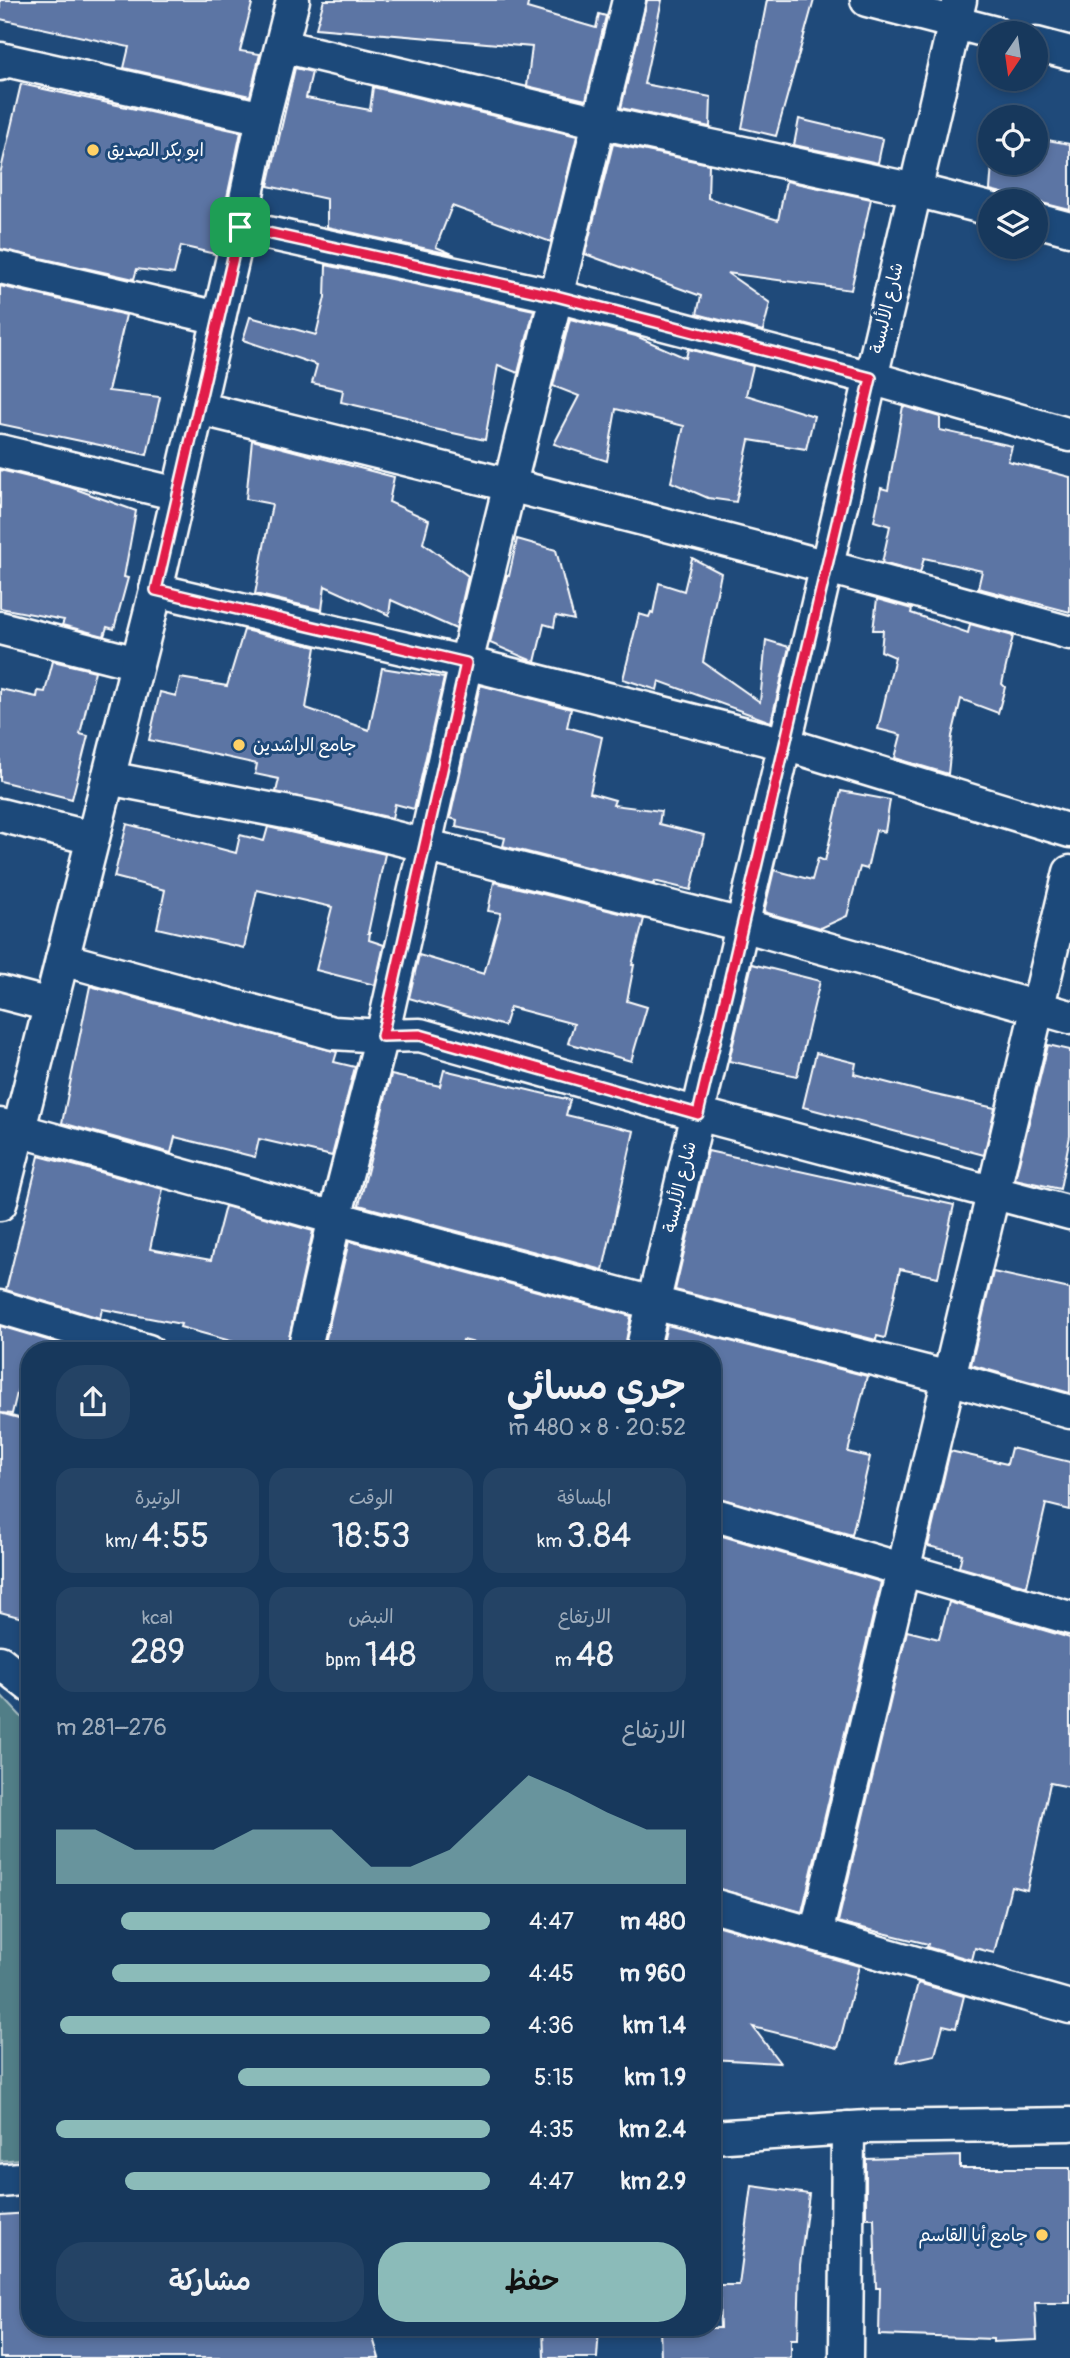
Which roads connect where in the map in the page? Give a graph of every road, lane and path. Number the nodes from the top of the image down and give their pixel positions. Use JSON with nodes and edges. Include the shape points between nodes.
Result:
{"nodes":[{"id":1,"x":293,"y":0,"type":"edge"},
{"id":2,"x":629,"y":0,"type":"edge"},
{"id":3,"x":867,"y":0,"type":"edge"},
{"id":4,"x":957,"y":11,"type":"edge"},
{"id":5,"x":978,"y":23,"type":"edge"},
{"id":6,"x":282,"y":46,"type":"junction"},
{"id":7,"x":1048,"y":47,"type":"edge"},
{"id":8,"x":1070,"y":53,"type":"edge"},
{"id":9,"x":0,"y":64,"type":"edge"},
{"id":10,"x":263,"y":118,"type":"junction"},
{"id":11,"x":599,"y":122,"type":"junction"},
{"id":12,"x":915,"y":190,"type":"junction"},
{"id":13,"x":978,"y":206,"type":"edge"},
{"id":14,"x":1048,"y":223,"type":"edge"},
{"id":15,"x":240,"y":227,"type":"junction"},
{"id":16,"x":1070,"y":229,"type":"edge"},
{"id":17,"x":0,"y":267,"type":"edge"},
{"id":18,"x":556,"y":296,"type":"junction"},
{"id":19,"x":219,"y":318,"type":"junction"},
{"id":20,"x":871,"y":378,"type":"junction"},
{"id":21,"x":198,"y":408,"type":"junction"},
{"id":22,"x":1070,"y":435,"type":"edge"},
{"id":23,"x":0,"y":451,"type":"edge"},
{"id":24,"x":510,"y":484,"type":"junction"},
{"id":25,"x":178,"y":494,"type":"junction"},
{"id":26,"x":827,"y":565,"type":"junction"},
{"id":27,"x":156,"y":590,"type":"junction"},
{"id":28,"x":0,"y":628,"type":"edge"},
{"id":29,"x":1070,"y":633,"type":"edge"},
{"id":30,"x":137,"y":663,"type":"junction"},
{"id":31,"x":466,"y":663,"type":"junction"},
{"id":32,"x":785,"y":744,"type":"junction"},
{"id":33,"x":108,"y":778,"type":"junction"},
{"id":34,"x":0,"y":815,"type":"edge"},
{"id":35,"x":1070,"y":831,"type":"edge"},
{"id":36,"x":92,"y":838,"type":"junction"},
{"id":37,"x":425,"y":845,"type":"junction"},
{"id":38,"x":1070,"y":872,"type":"edge"},
{"id":39,"x":742,"y":925,"type":"junction"},
{"id":40,"x":62,"y":959,"type":"junction"},
{"id":41,"x":0,"y":992,"type":"edge"},
{"id":42,"x":50,"y":1005,"type":"junction"},
{"id":43,"x":1037,"y":1008,"type":"junction"},
{"id":44,"x":1070,"y":1017,"type":"edge"},
{"id":45,"x":382,"y":1036,"type":"junction"},
{"id":46,"x":698,"y":1114,"type":"junction"},
{"id":47,"x":9,"y":1127,"type":"edge"},
{"id":48,"x":993,"y":1191,"type":"junction"},
{"id":49,"x":0,"y":1203,"type":"edge"},
{"id":50,"x":1070,"y":1213,"type":"edge"},
{"id":51,"x":335,"y":1219,"type":"junction"},
{"id":52,"x":653,"y":1303,"type":"junction"},
{"id":53,"x":0,"y":1307,"type":"edge"},
{"id":54,"x":118,"y":1342,"type":"edge"},
{"id":55,"x":306,"y":1342,"type":"edge"},
{"id":56,"x":644,"y":1342,"type":"edge"},
{"id":57,"x":949,"y":1378,"type":"junction"},
{"id":58,"x":1070,"y":1412,"type":"edge"},
{"id":59,"x":721,"y":1517,"type":"edge"},
{"id":60,"x":903,"y":1570,"type":"junction"},
{"id":61,"x":1070,"y":1618,"type":"edge"},
{"id":62,"x":0,"y":1662,"type":"edge"},
{"id":63,"x":21,"y":1679,"type":"edge"},
{"id":64,"x":721,"y":1908,"type":"edge"},
{"id":65,"x":816,"y":1934,"type":"junction"},
{"id":66,"x":1070,"y":2007,"type":"edge"},
{"id":67,"x":1070,"y":2124,"type":"edge"},
{"id":68,"x":848,"y":2128,"type":"junction"},
{"id":69,"x":721,"y":2136,"type":"edge"},
{"id":70,"x":21,"y":2179,"type":"edge"},
{"id":71,"x":0,"y":2181,"type":"edge"},
{"id":72,"x":846,"y":2358,"type":"edge"}],
"edges":[{"from":1,"to":6,"type":"street"},
{"from":2,"to":11,"type":"street"},
{"from":3,"to":4,"type":"street"},
{"from":4,"to":5,"type":"street"},
{"from":4,"to":12,"type":"street","name":"شارع الألبسة"},
{"from":6,"to":10,"type":"street"},
{"from":6,"to":11,"type":"street"},
{"from":7,"to":8,"type":"street"},
{"from":9,"to":10,"type":"street","via":[[1,59]]},
{"from":10,"to":15,"type":"street"},
{"from":11,"to":12,"type":"street"},
{"from":11,"to":18,"type":"street"},
{"from":12,"to":13,"type":"street"},
{"from":12,"to":20,"type":"street","name":"شارع الألبسة"},
{"from":14,"to":16,"type":"street"},
{"from":15,"to":18,"type":"street"},
{"from":15,"to":19,"type":"street"},
{"from":17,"to":19,"type":"street"},
{"from":18,"to":20,"type":"street"},
{"from":18,"to":24,"type":"street"},
{"from":19,"to":21,"type":"street"},
{"from":20,"to":22,"type":"street"},
{"from":20,"to":26,"type":"street","name":"شارع الألبسة"},
{"from":21,"to":24,"type":"street"},
{"from":21,"to":25,"type":"street"},
{"from":23,"to":25,"type":"street"},
{"from":24,"to":26,"type":"street"},
{"from":24,"to":31,"type":"street"},
{"from":25,"to":27,"type":"street"},
{"from":26,"to":29,"type":"street"},
{"from":26,"to":32,"type":"street","name":"شارع الألبسة"},
{"from":27,"to":30,"type":"street"},
{"from":27,"to":31,"type":"street"},
{"from":28,"to":30,"type":"street"},
{"from":30,"to":33,"type":"street"},
{"from":31,"to":32,"type":"street"},
{"from":31,"to":37,"type":"street"},
{"from":32,"to":35,"type":"street"},
{"from":32,"to":39,"type":"street","name":"شارع الألبسة"},
{"from":33,"to":36,"type":"street"},
{"from":33,"to":37,"type":"street","via":[[316,818]]},
{"from":34,"to":36,"type":"street"},
{"from":36,"to":40,"type":"street"},
{"from":37,"to":39,"type":"street"},
{"from":37,"to":45,"type":"street"},
{"from":38,"to":43,"type":"street"},
{"from":39,"to":43,"type":"street"},
{"from":39,"to":46,"type":"street","name":"شارع الألبسة"},
{"from":40,"to":42,"type":"street"},
{"from":40,"to":45,"type":"street","via":[[333,1033]]},
{"from":41,"to":42,"type":"street"},
{"from":42,"to":47,"type":"street"},
{"from":43,"to":44,"type":"street"},
{"from":43,"to":48,"type":"street"},
{"from":45,"to":46,"type":"street","via":[[420,1035]]},
{"from":45,"to":51,"type":"street"},
{"from":46,"to":48,"type":"street"},
{"from":46,"to":52,"type":"street","name":"شارع الألبسة"},
{"from":47,"to":49,"type":"street"},
{"from":47,"to":51,"type":"street"},
{"from":48,"to":50,"type":"street"},
{"from":48,"to":57,"type":"street"},
{"from":51,"to":52,"type":"street"},
{"from":51,"to":55,"type":"street"},
{"from":52,"to":56,"type":"street","name":"شارع الألبسة"},
{"from":52,"to":57,"type":"street"},
{"from":53,"to":54,"type":"street"},
{"from":57,"to":58,"type":"street"},
{"from":57,"to":60,"type":"street"},
{"from":59,"to":60,"type":"street"},
{"from":60,"to":61,"type":"street"},
{"from":60,"to":65,"type":"street"},
{"from":62,"to":63,"type":"street"},
{"from":64,"to":65,"type":"street"},
{"from":65,"to":66,"type":"street"},
{"from":67,"to":68,"type":"street"},
{"from":68,"to":69,"type":"street"},
{"from":68,"to":72,"type":"street"},
{"from":70,"to":71,"type":"street"}]}
